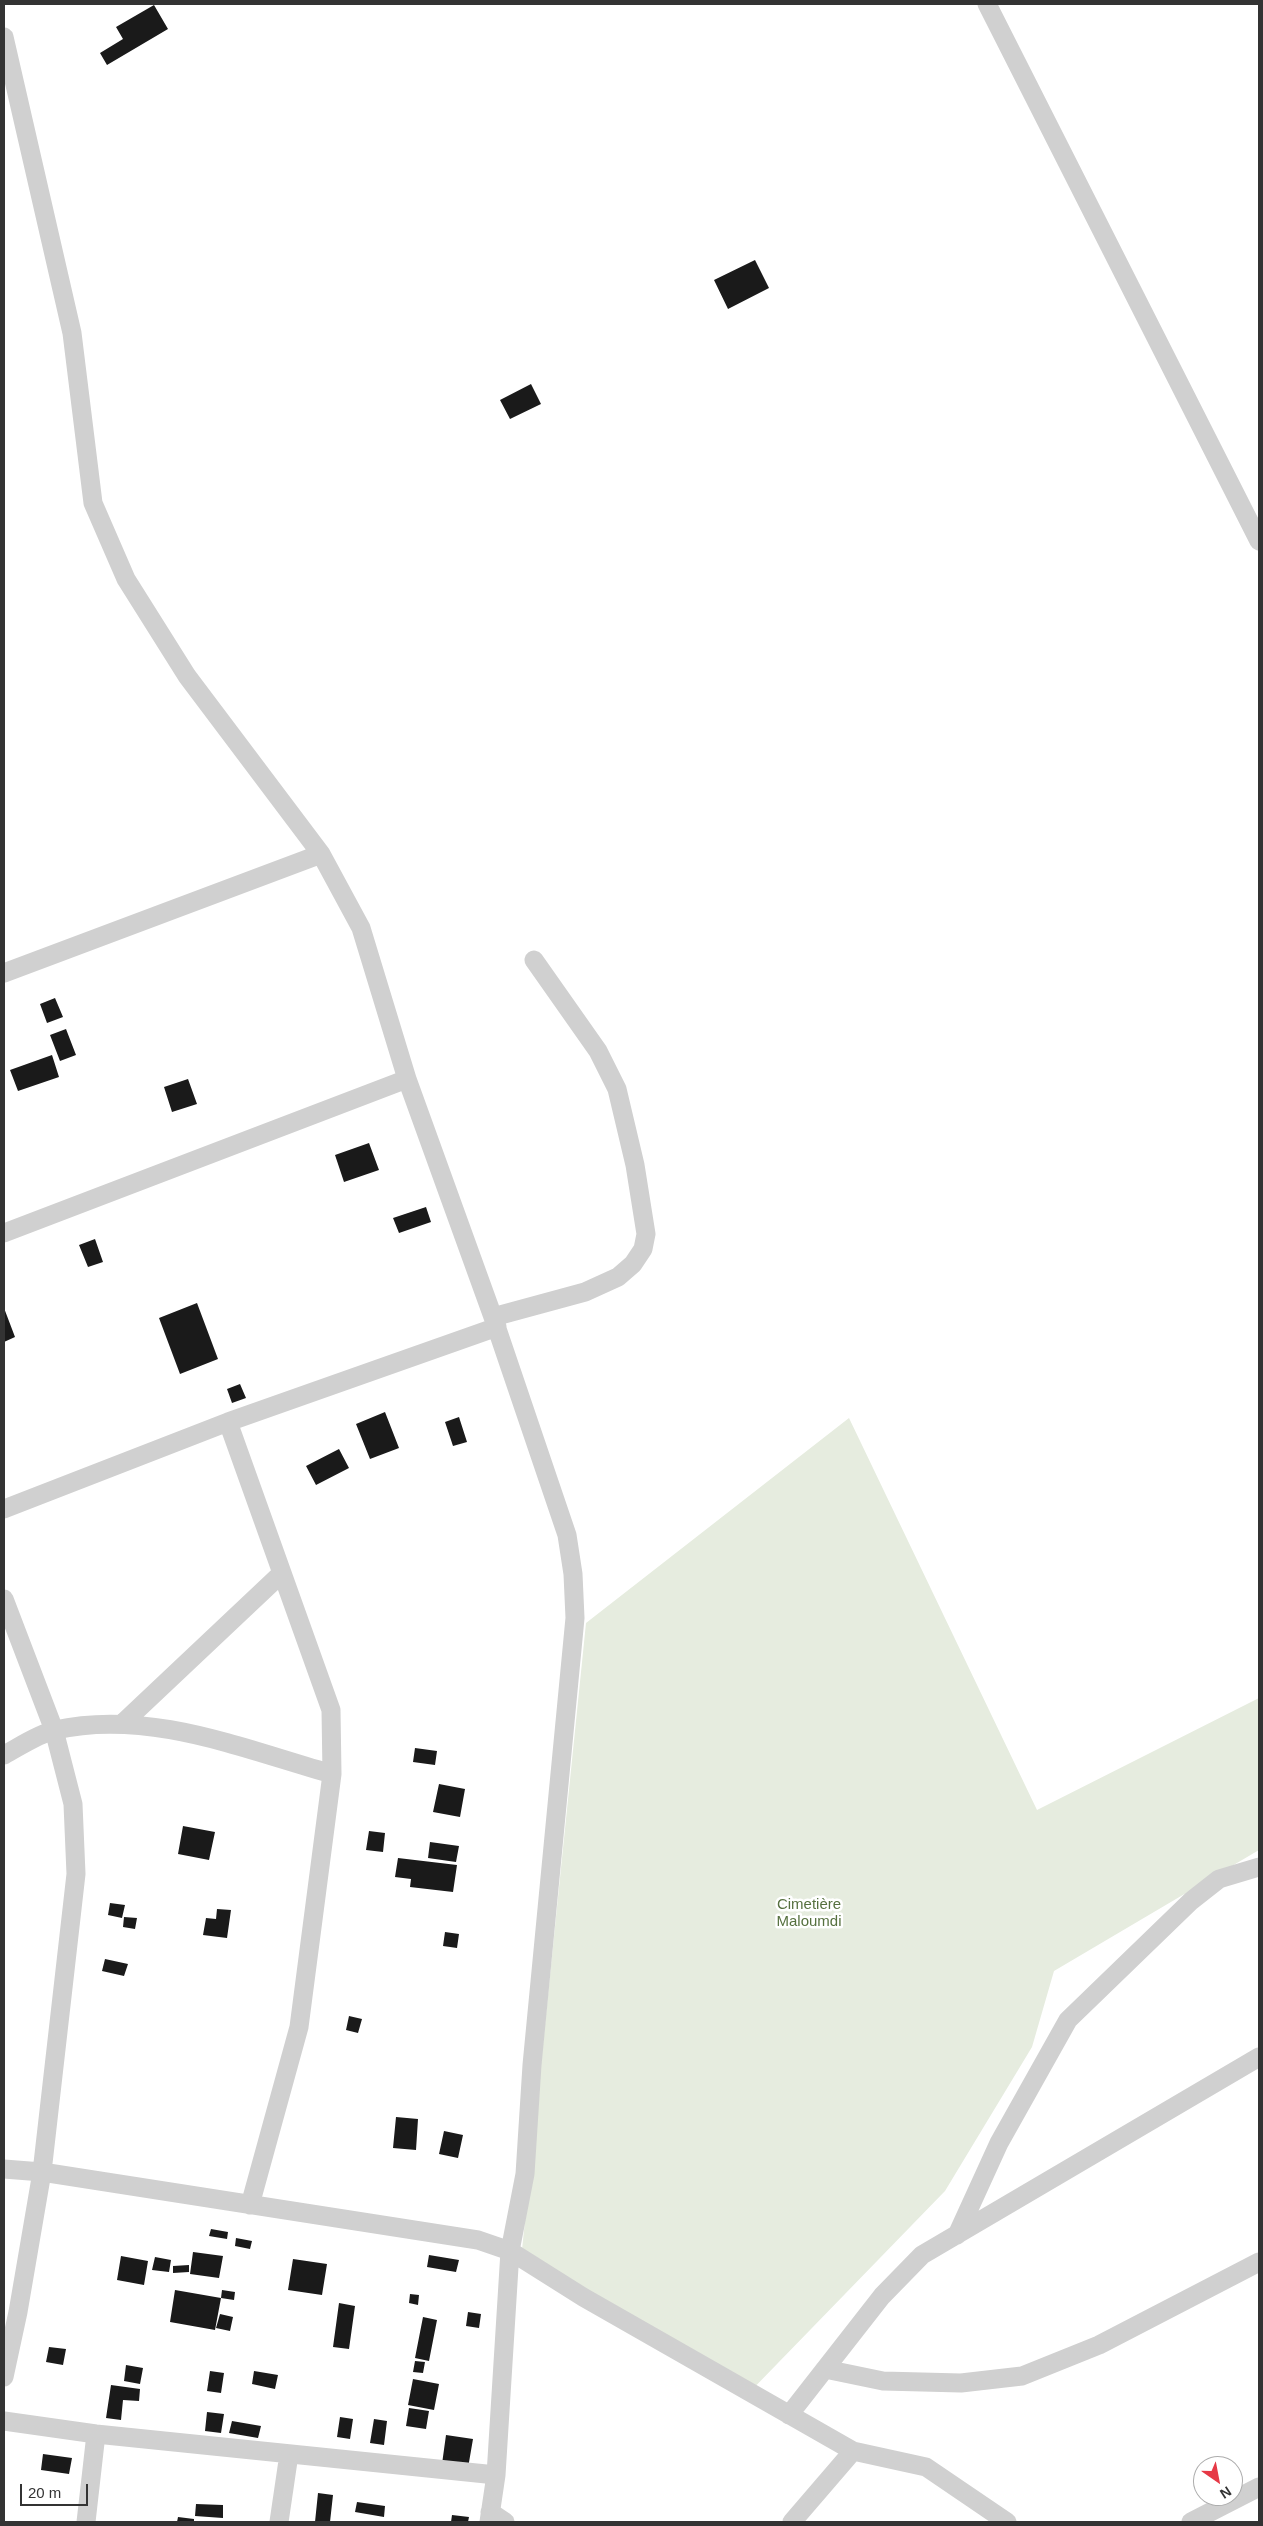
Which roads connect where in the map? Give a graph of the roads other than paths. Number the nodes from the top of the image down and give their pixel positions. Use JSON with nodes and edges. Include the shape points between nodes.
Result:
{"nodes":[{"id":1,"x":987,"y":4,"type":"edge"},
{"id":2,"x":4,"y":37,"type":"edge"},
{"id":3,"x":1259,"y":541,"type":"edge"},
{"id":4,"x":321,"y":854,"type":"junction"},
{"id":5,"x":534,"y":960,"type":"dead end"},
{"id":6,"x":4,"y":973,"type":"edge"},
{"id":7,"x":407,"y":1078,"type":"junction"},
{"id":8,"x":4,"y":1233,"type":"edge"},
{"id":9,"x":495,"y":1322,"type":"junction"},
{"id":10,"x":228,"y":1422,"type":"junction"},
{"id":11,"x":4,"y":1509,"type":"edge"},
{"id":12,"x":282,"y":1573,"type":"junction"},
{"id":13,"x":4,"y":1599,"type":"edge"},
{"id":14,"x":123,"y":1723,"type":"junction"},
{"id":15,"x":54,"y":1730,"type":"junction"},
{"id":16,"x":4,"y":1755,"type":"edge"},
{"id":17,"x":332,"y":1774,"type":"junction"},
{"id":18,"x":1259,"y":1867,"type":"edge"},
{"id":19,"x":1259,"y":2057,"type":"edge"},
{"id":20,"x":4,"y":2168,"type":"edge"},
{"id":21,"x":42,"y":2172,"type":"junction"},
{"id":22,"x":250,"y":2205,"type":"junction"},
{"id":23,"x":957,"y":2235,"type":"junction"},
{"id":24,"x":510,"y":2251,"type":"junction"},
{"id":25,"x":1259,"y":2262,"type":"edge"},
{"id":26,"x":825,"y":2369,"type":"junction"},
{"id":27,"x":4,"y":2377,"type":"edge"},
{"id":28,"x":789,"y":2415,"type":"junction"},
{"id":29,"x":4,"y":2421,"type":"edge"},
{"id":30,"x":96,"y":2434,"type":"junction"},
{"id":31,"x":853,"y":2451,"type":"junction"},
{"id":32,"x":289,"y":2454,"type":"junction"},
{"id":33,"x":496,"y":2475,"type":"junction"},
{"id":34,"x":1259,"y":2487,"type":"edge"},
{"id":35,"x":495,"y":2519,"type":"edge"},
{"id":36,"x":86,"y":2522,"type":"edge"},
{"id":37,"x":279,"y":2522,"type":"edge"},
{"id":38,"x":792,"y":2522,"type":"edge"},
{"id":39,"x":1007,"y":2522,"type":"edge"},
{"id":40,"x":1191,"y":2522,"type":"edge"}],
"edges":[{"from":1,"to":3,"type":"street"},
{"from":2,"to":4,"type":"street","via":[[72,333],[93,503],[126,579],[187,676]]},
{"from":4,"to":6,"type":"street"},
{"from":4,"to":7,"type":"street","via":[[360,928]]},
{"from":5,"to":9,"type":"street","via":[[598,1051],[617,1089],[646,1234],[643,1249],[633,1264],[618,1277],[585,1292]]},
{"from":7,"to":8,"type":"street"},
{"from":7,"to":9,"type":"street"},
{"from":9,"to":10,"type":"street"},
{"from":9,"to":24,"type":"street","via":[[567,1535],[575,1618],[532,2065],[525,2174]]},
{"from":10,"to":11,"type":"street"},
{"from":10,"to":12,"type":"street"},
{"from":12,"to":14,"type":"street"},
{"from":12,"to":17,"type":"street","via":[[331,1710]]},
{"from":13,"to":15,"type":"street"},
{"from":14,"to":15,"type":"street"},
{"from":14,"to":17,"type":"street","via":[[184,1732]]},
{"from":15,"to":16,"type":"street"},
{"from":15,"to":21,"type":"street","via":[[73,1804],[76,1874]]},
{"from":17,"to":22,"type":"street","via":[[299,2027]]},
{"from":18,"to":23,"type":"street","via":[[1219,1879],[1191,1901],[1068,2020],[999,2143]]},
{"from":19,"to":23,"type":"street"},
{"from":20,"to":21,"type":"street"},
{"from":21,"to":22,"type":"street"},
{"from":21,"to":27,"type":"street"},
{"from":22,"to":24,"type":"street","via":[[478,2240]]},
{"from":23,"to":26,"type":"street","via":[[922,2256],[882,2296]]},
{"from":24,"to":28,"type":"street","via":[[583,2297]]},
{"from":24,"to":33,"type":"street"},
{"from":25,"to":26,"type":"street","via":[[1098,2345],[1022,2376],[961,2384],[883,2381]]},
{"from":26,"to":28,"type":"street"},
{"from":28,"to":31,"type":"street"},
{"from":29,"to":30,"type":"street"},
{"from":30,"to":32,"type":"street"},
{"from":30,"to":36,"type":"street"},
{"from":31,"to":38,"type":"street"},
{"from":31,"to":39,"type":"street","via":[[926,2467]]},
{"from":32,"to":33,"type":"street"},
{"from":32,"to":37,"type":"street"},
{"from":33,"to":35,"type":"street"},
{"from":34,"to":40,"type":"street"}]}
